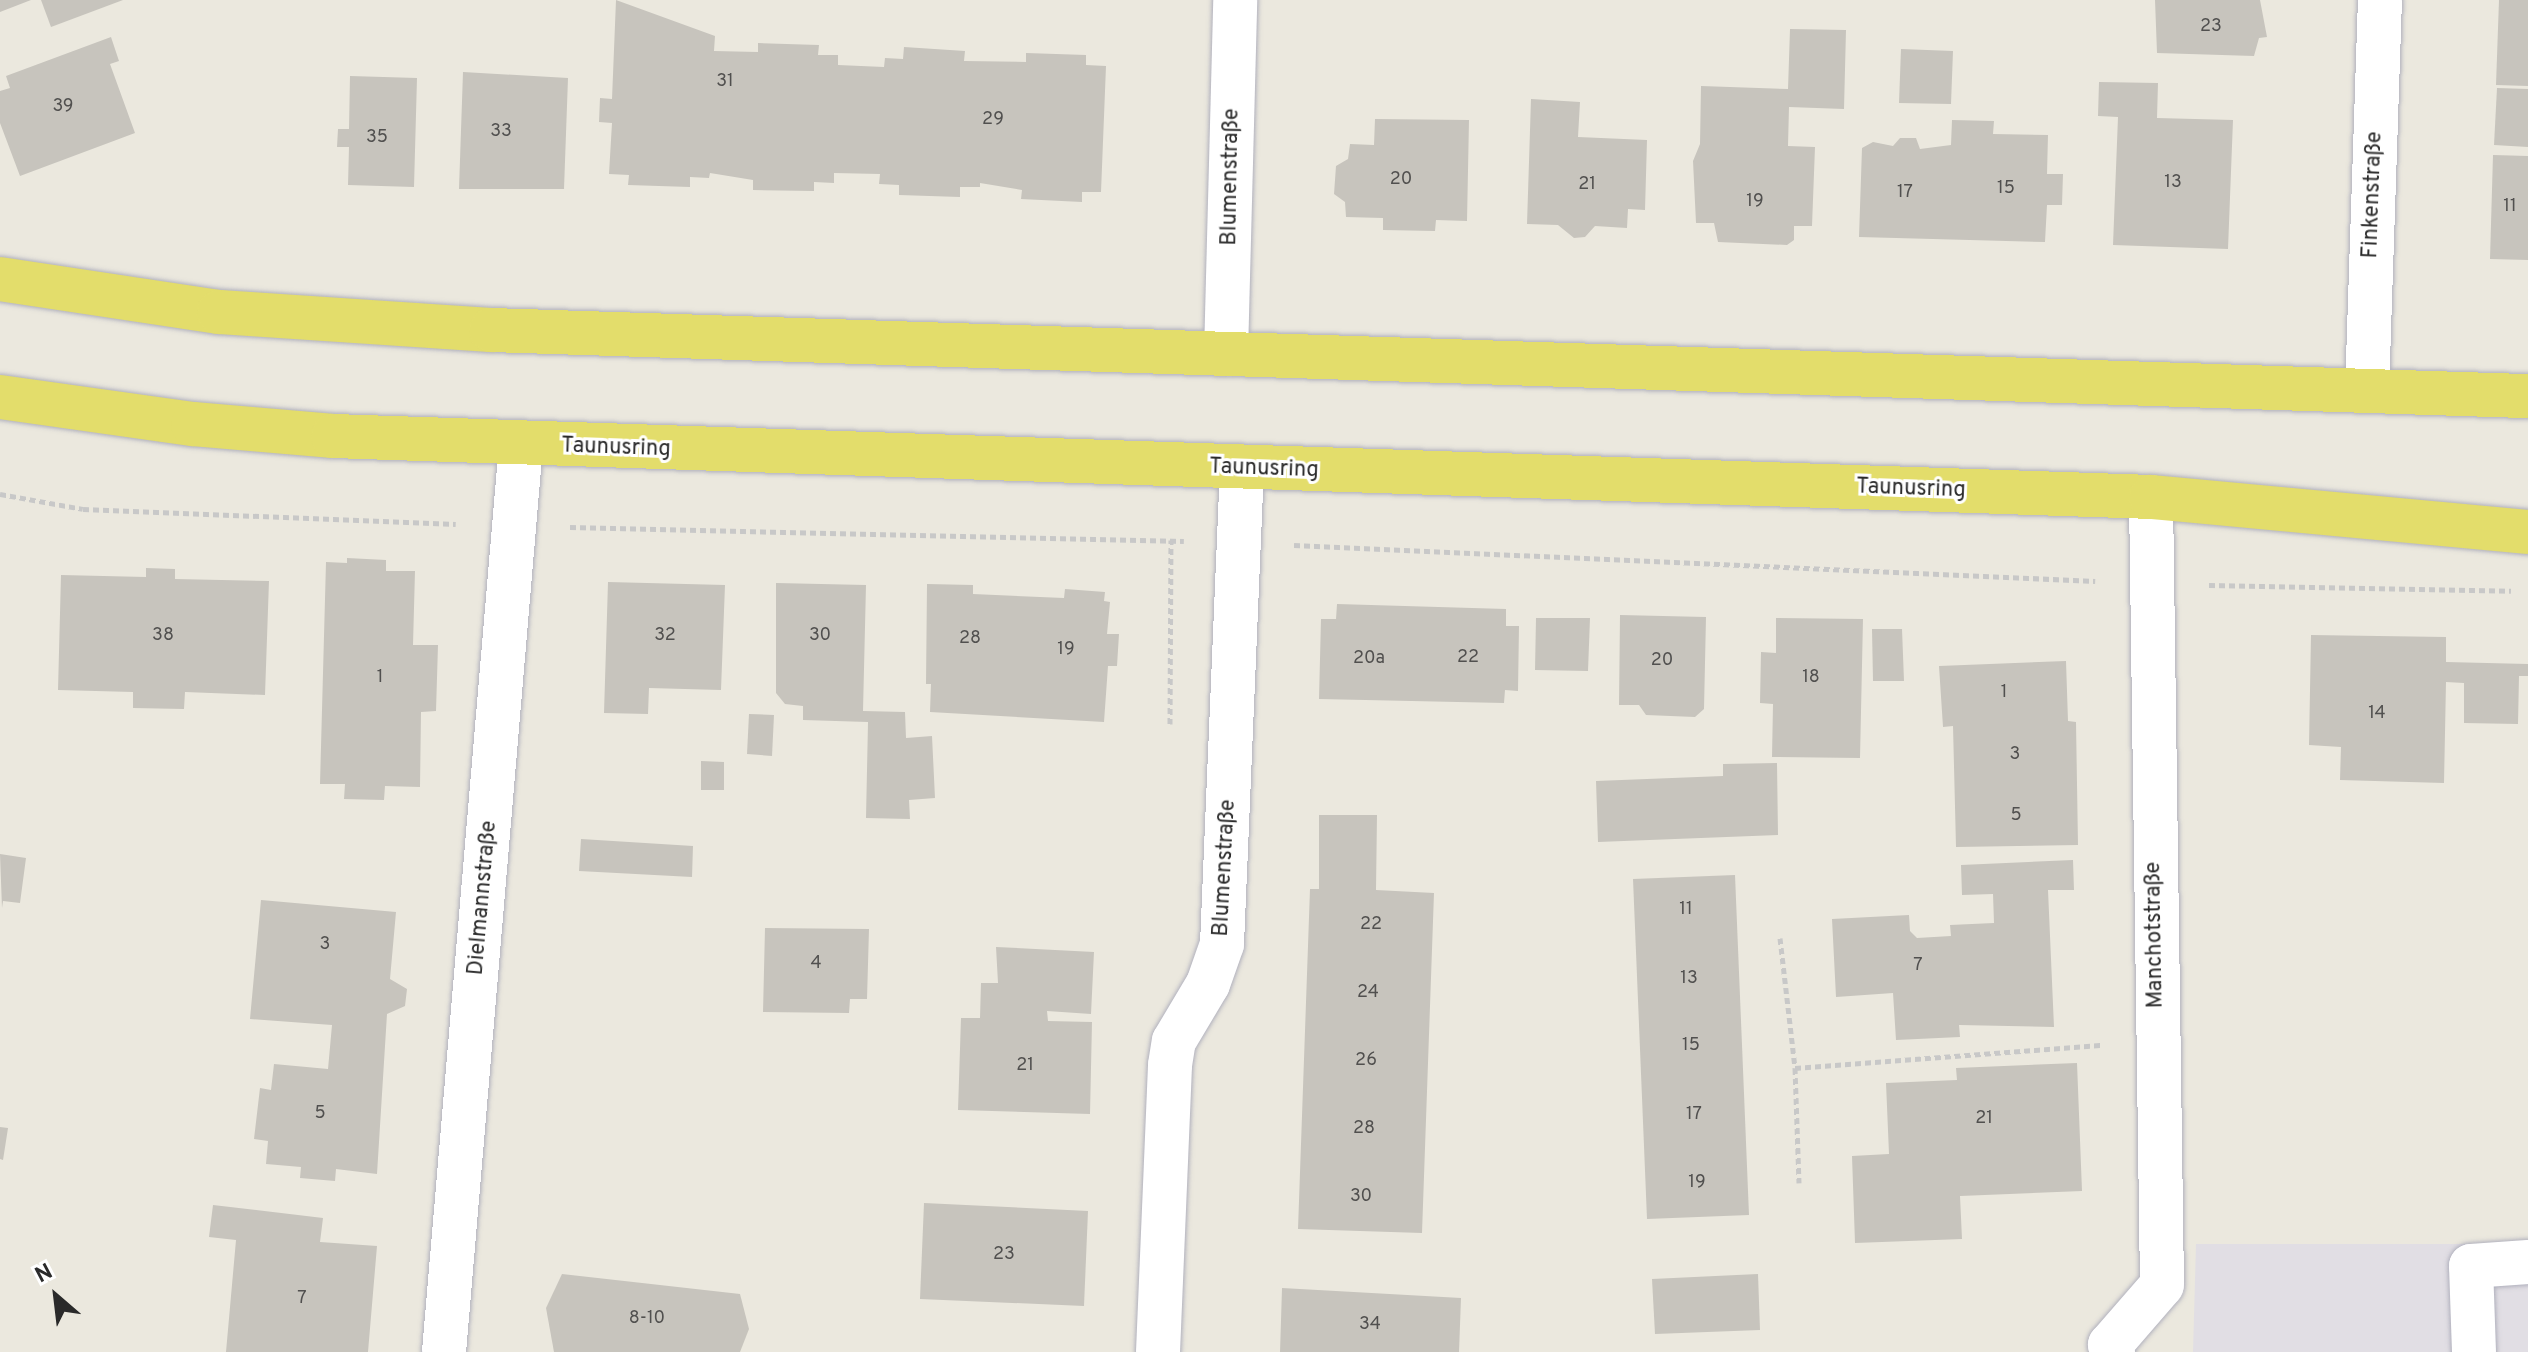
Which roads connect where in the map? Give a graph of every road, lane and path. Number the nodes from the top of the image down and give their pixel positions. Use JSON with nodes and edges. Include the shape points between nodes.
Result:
{"nodes":[{"id":1,"x":1235,"y":0,"type":"edge"},
{"id":2,"x":2380,"y":0,"type":"edge"},
{"id":3,"x":0,"y":279,"type":"edge"},
{"id":4,"x":1226,"y":354,"type":"junction"},
{"id":5,"x":2367,"y":391,"type":"junction"},
{"id":6,"x":2528,"y":396,"type":"edge"},
{"id":7,"x":0,"y":397,"type":"edge"},
{"id":8,"x":521,"y":445,"type":"junction"},
{"id":9,"x":1242,"y":468,"type":"junction"},
{"id":10,"x":2151,"y":497,"type":"junction"},
{"id":11,"x":2528,"y":532,"type":"edge"},
{"id":12,"x":1780,"y":938,"type":"dead end"},
{"id":13,"x":2156,"y":1042,"type":"junction"},
{"id":14,"x":1795,"y":1068,"type":"junction"},
{"id":15,"x":1799,"y":1183,"type":"dead end"},
{"id":16,"x":2528,"y":1262,"type":"edge"},
{"id":17,"x":444,"y":1352,"type":"edge"},
{"id":18,"x":1158,"y":1352,"type":"edge"},
{"id":19,"x":2113,"y":1352,"type":"edge"},
{"id":20,"x":2474,"y":1352,"type":"edge"}],
"edges":[{"from":1,"to":4,"type":"street","name":"Blumenstraße"},
{"from":2,"to":5,"type":"street","name":"Finkenstraße"},
{"from":3,"to":4,"type":"main road","via":[[219,312],[348,322]]},
{"from":4,"to":5,"type":"main road"},
{"from":5,"to":6,"type":"main road"},
{"from":7,"to":8,"type":"main road","name":"Taunusring","via":[[193,424]]},
{"from":8,"to":9,"type":"main road","name":"Taunusring"},
{"from":8,"to":17,"type":"street","name":"Dielmannstraße"},
{"from":9,"to":10,"type":"main road","name":"Taunusring"},
{"from":9,"to":18,"type":"street","name":"Blumenstraße","via":[[1222,944],[1208,984],[1174,1041],[1170,1065]]},
{"from":10,"to":11,"type":"main road","name":"Taunusring"},
{"from":10,"to":13,"type":"street","name":"Manchotstraße"},
{"from":12,"to":14,"type":"path"},
{"from":13,"to":14,"type":"path"},
{"from":13,"to":19,"type":"street","name":"Manchotstraße","via":[[2162,1285],[2110,1345]]},
{"from":14,"to":15,"type":"path"},
{"from":16,"to":20,"type":"street","via":[[2471,1266]]}]}
